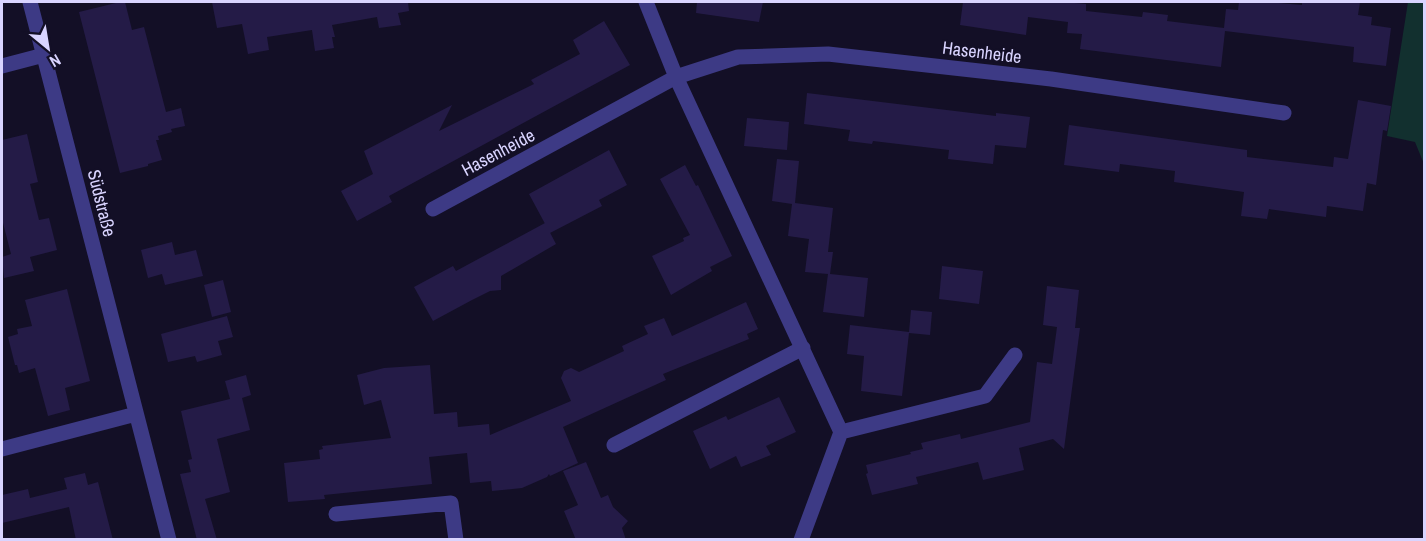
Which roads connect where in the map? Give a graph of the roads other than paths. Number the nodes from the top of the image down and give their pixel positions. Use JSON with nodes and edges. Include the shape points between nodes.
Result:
{"nodes":[{"id":1,"x":30,"y":2,"type":"edge"},
{"id":2,"x":646,"y":2,"type":"edge"},
{"id":3,"x":45,"y":55,"type":"junction"},
{"id":4,"x":2,"y":66,"type":"edge"},
{"id":5,"x":676,"y":78,"type":"junction"},
{"id":6,"x":1284,"y":113,"type":"dead end"},
{"id":7,"x":433,"y":209,"type":"dead end"},
{"id":8,"x":803,"y":348,"type":"junction"},
{"id":9,"x":1015,"y":355,"type":"dead end"},
{"id":10,"x":136,"y":414,"type":"junction"},
{"id":11,"x":841,"y":432,"type":"junction"},
{"id":12,"x":614,"y":445,"type":"dead end"},
{"id":13,"x":2,"y":449,"type":"edge"},
{"id":14,"x":336,"y":514,"type":"dead end"},
{"id":15,"x":169,"y":540,"type":"edge"},
{"id":16,"x":456,"y":540,"type":"edge"},
{"id":17,"x":801,"y":540,"type":"edge"}],
"edges":[{"from":1,"to":3,"type":"street","name":"Südstraße"},
{"from":2,"to":5,"type":"street"},
{"from":3,"to":4,"type":"street"},
{"from":3,"to":10,"type":"street","name":"Südstraße"},
{"from":5,"to":6,"type":"street","name":"Hasenheide","via":[[738,57],[828,54],[1051,79]]},
{"from":5,"to":7,"type":"street","name":"Hasenheide"},
{"from":5,"to":8,"type":"street"},
{"from":8,"to":11,"type":"street"},
{"from":8,"to":12,"type":"street"},
{"from":9,"to":11,"type":"street","via":[[985,396]]},
{"from":10,"to":13,"type":"street"},
{"from":10,"to":15,"type":"street","name":"Südstraße"},
{"from":11,"to":17,"type":"street"},
{"from":14,"to":16,"type":"street","via":[[452,503]]}]}
